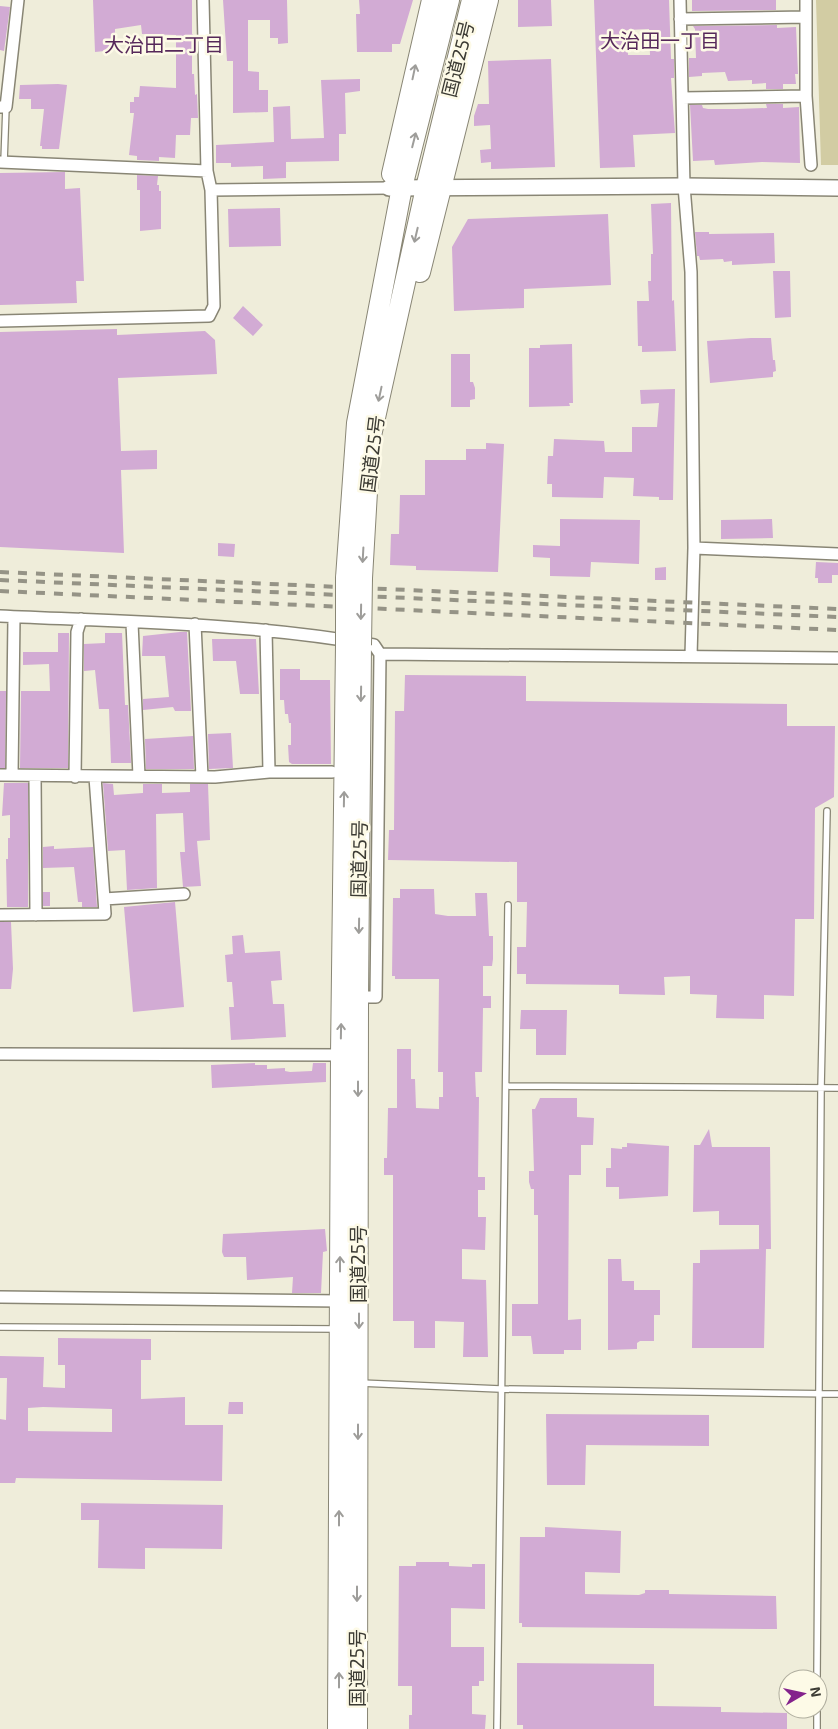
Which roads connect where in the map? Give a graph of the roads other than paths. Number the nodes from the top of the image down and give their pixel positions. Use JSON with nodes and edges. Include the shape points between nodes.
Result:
{"nodes":[{"id":1,"x":18,"y":0,"type":"edge"},
{"id":2,"x":203,"y":0,"type":"edge"},
{"id":3,"x":432,"y":0,"type":"edge"},
{"id":4,"x":449,"y":0,"type":"edge"},
{"id":5,"x":472,"y":0,"type":"edge"},
{"id":6,"x":488,"y":0,"type":"edge"},
{"id":7,"x":680,"y":0,"type":"edge"},
{"id":8,"x":806,"y":0,"type":"edge"},
{"id":9,"x":806,"y":17,"type":"junction"},
{"id":10,"x":680,"y":19,"type":"junction"},
{"id":11,"x":806,"y":96,"type":"junction"},
{"id":12,"x":682,"y":98,"type":"junction"},
{"id":13,"x":3,"y":107,"type":"edge"},
{"id":14,"x":2,"y":162,"type":"edge"},
{"id":15,"x":811,"y":165,"type":"dead end"},
{"id":16,"x":207,"y":171,"type":"junction"},
{"id":17,"x":684,"y":186,"type":"junction"},
{"id":18,"x":435,"y":187,"type":"junction"},
{"id":19,"x":396,"y":188,"type":"junction"},
{"id":20,"x":838,"y":188,"type":"edge"},
{"id":21,"x":212,"y":190,"type":"junction"},
{"id":22,"x":0,"y":321,"type":"edge"},
{"id":23,"x":694,"y":548,"type":"junction"},
{"id":24,"x":838,"y":554,"type":"edge"},
{"id":25,"x":354,"y":578,"type":"junction"},
{"id":26,"x":0,"y":616,"type":"edge"},
{"id":27,"x":14,"y":616,"type":"junction"},
{"id":28,"x":81,"y":619,"type":"junction"},
{"id":29,"x":132,"y":623,"type":"junction"},
{"id":30,"x":195,"y":624,"type":"junction"},
{"id":31,"x":266,"y":630,"type":"junction"},
{"id":32,"x":353,"y":645,"type":"junction"},
{"id":33,"x":380,"y":654,"type":"junction"},
{"id":34,"x":691,"y":656,"type":"junction"},
{"id":35,"x":838,"y":658,"type":"edge"},
{"id":36,"x":270,"y":772,"type":"junction"},
{"id":37,"x":332,"y":772,"type":"dead end"},
{"id":38,"x":0,"y":775,"type":"edge"},
{"id":39,"x":12,"y":775,"type":"junction"},
{"id":40,"x":35,"y":776,"type":"junction"},
{"id":41,"x":139,"y":776,"type":"junction"},
{"id":42,"x":75,"y":777,"type":"junction"},
{"id":43,"x":95,"y":777,"type":"junction"},
{"id":44,"x":202,"y":777,"type":"junction"},
{"id":45,"x":827,"y":811,"type":"dead end"},
{"id":46,"x":184,"y":894,"type":"dead end"},
{"id":47,"x":104,"y":899,"type":"junction"},
{"id":48,"x":508,"y":905,"type":"dead end"},
{"id":49,"x":0,"y":914,"type":"edge"},
{"id":50,"x":36,"y":914,"type":"junction"},
{"id":51,"x":358,"y":997,"type":"junction"},
{"id":52,"x":0,"y":1054,"type":"edge"},
{"id":53,"x":341,"y":1054,"type":"junction"},
{"id":54,"x":506,"y":1086,"type":"junction"},
{"id":55,"x":821,"y":1088,"type":"junction"},
{"id":56,"x":838,"y":1088,"type":"edge"},
{"id":57,"x":0,"y":1297,"type":"edge"},
{"id":58,"x":340,"y":1301,"type":"junction"},
{"id":59,"x":0,"y":1327,"type":"edge"},
{"id":60,"x":340,"y":1329,"type":"junction"},
{"id":61,"x":349,"y":1383,"type":"junction"},
{"id":62,"x":500,"y":1389,"type":"junction"},
{"id":63,"x":819,"y":1394,"type":"junction"},
{"id":64,"x":838,"y":1394,"type":"edge"},
{"id":65,"x":817,"y":1669,"type":"edge"},
{"id":66,"x":338,"y":1729,"type":"edge"},
{"id":67,"x":356,"y":1729,"type":"edge"},
{"id":68,"x":498,"y":1729,"type":"edge"}],
"edges":[{"from":1,"to":13,"type":"street"},
{"from":2,"to":16,"type":"street"},
{"from":19,"to":3,"type":"highway","one_way":true},
{"from":19,"to":4,"type":"highway","name":"国道25号","one_way":true},
{"from":5,"to":18,"type":"highway","name":"国道25号"},
{"from":6,"to":18,"type":"highway"},
{"from":7,"to":10,"type":"street"},
{"from":8,"to":9,"type":"street"},
{"from":9,"to":10,"type":"street"},
{"from":9,"to":11,"type":"street"},
{"from":10,"to":12,"type":"street"},
{"from":11,"to":12,"type":"street"},
{"from":11,"to":15,"type":"street"},
{"from":12,"to":17,"type":"street"},
{"from":13,"to":14,"type":"lane"},
{"from":14,"to":16,"type":"street"},
{"from":16,"to":21,"type":"street"},
{"from":17,"to":18,"type":"street"},
{"from":17,"to":20,"type":"street"},
{"from":17,"to":23,"type":"street","via":[[691,272]]},
{"from":18,"to":19,"type":"street"},
{"from":18,"to":25,"type":"highway","name":"国道25号","one_way":true,"via":[[390,350],[370,440]]},
{"from":19,"to":21,"type":"street"},
{"from":19,"to":25,"type":"highway","name":"国道25号","via":[[358,423]]},
{"from":21,"to":22,"type":"street","via":[[214,306],[210,316]]},
{"from":23,"to":24,"type":"street"},
{"from":23,"to":34,"type":"street"},
{"from":25,"to":32,"type":"highway","name":"国道25号","bridge":true},
{"from":26,"to":27,"type":"street"},
{"from":27,"to":28,"type":"street"},
{"from":27,"to":39,"type":"street"},
{"from":28,"to":29,"type":"street"},
{"from":28,"to":42,"type":"street","via":[[77,632]]},
{"from":29,"to":30,"type":"street"},
{"from":29,"to":41,"type":"street"},
{"from":30,"to":31,"type":"street"},
{"from":30,"to":44,"type":"street"},
{"from":31,"to":33,"type":"street","via":[[374,645]]},
{"from":31,"to":36,"type":"street"},
{"from":32,"to":51,"type":"highway","name":"国道25号","one_way":true},
{"from":53,"to":32,"type":"highway","name":"国道25号","one_way":true},
{"from":33,"to":34,"type":"street"},
{"from":33,"to":51,"type":"street","via":[[376,996]]},
{"from":34,"to":35,"type":"street"},
{"from":36,"to":37,"type":"street"},
{"from":36,"to":44,"type":"street"},
{"from":38,"to":39,"type":"street"},
{"from":39,"to":40,"type":"street"},
{"from":40,"to":42,"type":"street"},
{"from":40,"to":50,"type":"street"},
{"from":41,"to":43,"type":"street"},
{"from":41,"to":44,"type":"street"},
{"from":42,"to":43,"type":"street"},
{"from":43,"to":47,"type":"street"},
{"from":45,"to":55,"type":"lane"},
{"from":46,"to":47,"type":"street"},
{"from":47,"to":50,"type":"street","via":[[105,914]]},
{"from":48,"to":54,"type":"lane"},
{"from":49,"to":50,"type":"street"},
{"from":51,"to":61,"type":"highway","name":"国道25号","one_way":true},
{"from":52,"to":53,"type":"street"},
{"from":58,"to":53,"type":"highway","name":"国道25号","one_way":true},
{"from":54,"to":55,"type":"lane"},
{"from":54,"to":62,"type":"lane"},
{"from":55,"to":56,"type":"lane"},
{"from":55,"to":63,"type":"lane"},
{"from":57,"to":58,"type":"street"},
{"from":58,"to":60,"type":"highway","name":"国道25号"},
{"from":59,"to":60,"type":"lane"},
{"from":60,"to":61,"type":"highway","name":"国道25号"},
{"from":61,"to":62,"type":"lane"},
{"from":66,"to":61,"type":"highway","name":"国道25号","one_way":true},
{"from":61,"to":67,"type":"highway","name":"国道25号","one_way":true},
{"from":62,"to":63,"type":"lane"},
{"from":62,"to":68,"type":"lane"},
{"from":63,"to":64,"type":"lane"},
{"from":63,"to":65,"type":"lane"}]}
